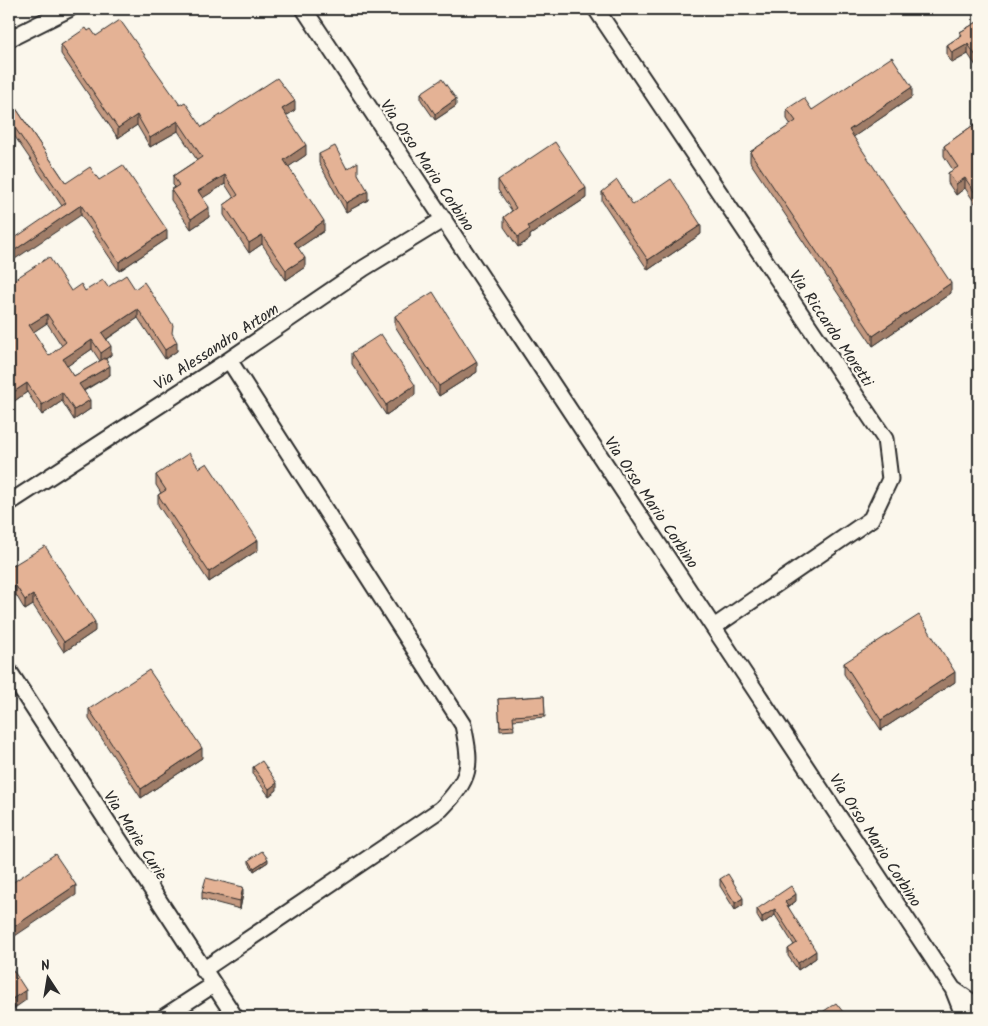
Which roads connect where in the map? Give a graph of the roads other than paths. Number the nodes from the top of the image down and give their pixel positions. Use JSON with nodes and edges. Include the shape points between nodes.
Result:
{"nodes":[{"id":1,"x":69,"y":9,"type":"edge"},
{"id":2,"x":304,"y":9,"type":"edge"},
{"id":3,"x":596,"y":9,"type":"edge"},
{"id":4,"x":9,"y":39,"type":"edge"},
{"id":5,"x":444,"y":219,"type":"junction"},
{"id":6,"x":229,"y":360,"type":"junction"},
{"id":7,"x":9,"y":503,"type":"edge"},
{"id":8,"x":714,"y":627,"type":"junction"},
{"id":9,"x":9,"y":671,"type":"edge"},
{"id":10,"x":203,"y":970,"type":"junction"},
{"id":11,"x":213,"y":985,"type":"junction"},
{"id":12,"x":953,"y":989,"type":"junction"},
{"id":13,"x":979,"y":1007,"type":"edge"},
{"id":14,"x":164,"y":1017,"type":"edge"},
{"id":15,"x":235,"y":1017,"type":"edge"},
{"id":16,"x":964,"y":1017,"type":"edge"}],
"edges":[{"from":1,"to":4,"type":"street"},
{"from":2,"to":5,"type":"street","name":"Via Orso Mario Corbino"},
{"from":3,"to":8,"type":"street","name":"Via Riccardo Moretti","via":[[885,438],[890,479],[871,519]]},
{"from":5,"to":6,"type":"street","name":"Via Alessandro Artom","via":[[364,268]]},
{"from":5,"to":8,"type":"street","name":"Via Orso Mario Corbino"},
{"from":6,"to":7,"type":"street","name":"Via Alessandro Artom"},
{"from":6,"to":10,"type":"street","via":[[463,725],[469,766],[463,783],[441,809]]},
{"from":8,"to":12,"type":"street","name":"Via Orso Mario Corbino"},
{"from":9,"to":10,"type":"street","name":"Via Marie Curie"},
{"from":10,"to":11,"type":"street","name":"Via Marie Curie"},
{"from":11,"to":14,"type":"street"},
{"from":11,"to":15,"type":"street","name":"Via Marie Curie"},
{"from":12,"to":13,"type":"street","name":"Via Orso Mario Corbino"},
{"from":12,"to":16,"type":"street"}]}
